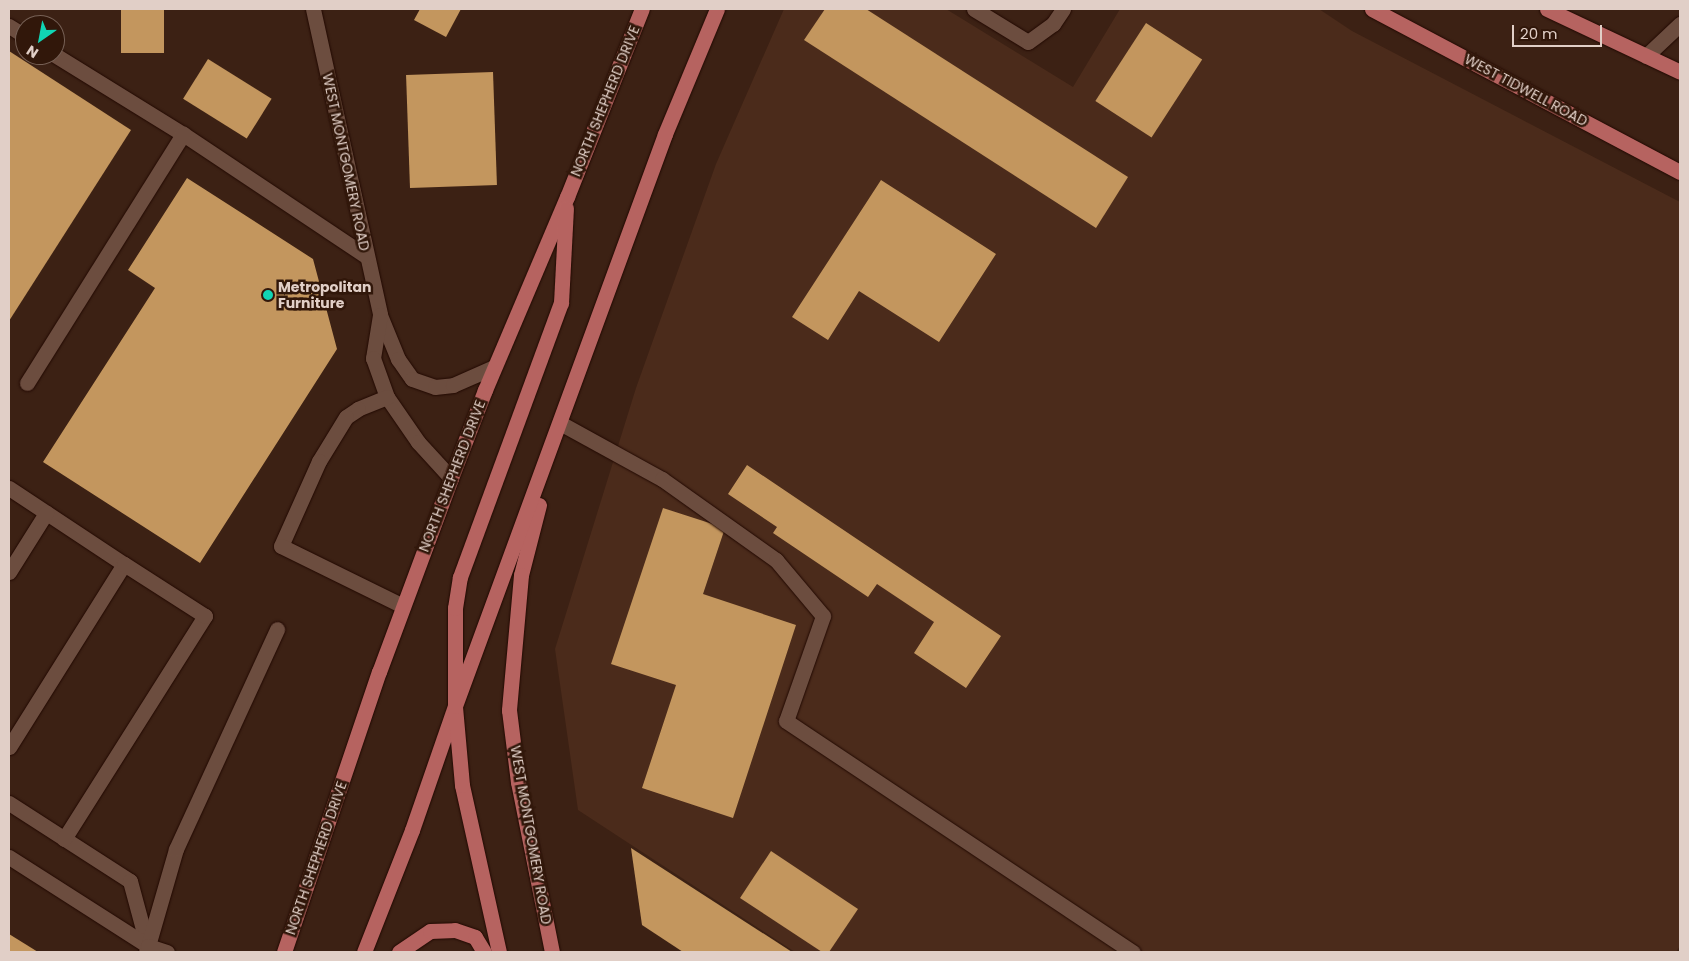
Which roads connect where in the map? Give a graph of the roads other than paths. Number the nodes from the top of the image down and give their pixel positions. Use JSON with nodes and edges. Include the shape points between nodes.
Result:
{"nodes":[{"id":1,"x":313,"y":9,"type":"edge"},
{"id":2,"x":642,"y":9,"type":"edge"},
{"id":3,"x":717,"y":9,"type":"edge"},
{"id":4,"x":974,"y":9,"type":"edge"},
{"id":5,"x":1063,"y":9,"type":"edge"},
{"id":6,"x":1372,"y":9,"type":"edge"},
{"id":7,"x":1547,"y":9,"type":"edge"},
{"id":8,"x":1680,"y":24,"type":"edge"},
{"id":9,"x":1646,"y":56,"type":"junction"},
{"id":10,"x":65,"y":61,"type":"edge"},
{"id":11,"x":1680,"y":72,"type":"edge"},
{"id":12,"x":183,"y":134,"type":"junction"},
{"id":13,"x":1680,"y":172,"type":"edge"},
{"id":14,"x":567,"y":197,"type":"junction"},
{"id":15,"x":366,"y":256,"type":"junction"},
{"id":16,"x":380,"y":315,"type":"junction"},
{"id":17,"x":494,"y":367,"type":"junction"},
{"id":18,"x":28,"y":383,"type":"dead end"},
{"id":19,"x":387,"y":397,"type":"junction"},
{"id":20,"x":560,"y":423,"type":"junction"},
{"id":21,"x":451,"y":478,"type":"junction"},
{"id":22,"x":9,"y":488,"type":"edge"},
{"id":23,"x":46,"y":513,"type":"junction"},
{"id":24,"x":124,"y":564,"type":"junction"},
{"id":25,"x":9,"y":572,"type":"edge"},
{"id":26,"x":403,"y":606,"type":"junction"},
{"id":27,"x":277,"y":629,"type":"dead end"},
{"id":28,"x":455,"y":706,"type":"junction"},
{"id":29,"x":9,"y":747,"type":"edge"},
{"id":30,"x":9,"y":803,"type":"edge"},
{"id":31,"x":64,"y":839,"type":"junction"},
{"id":32,"x":9,"y":857,"type":"edge"},
{"id":33,"x":147,"y":949,"type":"edge"},
{"id":34,"x":167,"y":952,"type":"edge"},
{"id":35,"x":284,"y":952,"type":"edge"},
{"id":36,"x":364,"y":952,"type":"edge"},
{"id":37,"x":399,"y":952,"type":"edge"},
{"id":38,"x":484,"y":952,"type":"edge"},
{"id":39,"x":499,"y":952,"type":"edge"},
{"id":40,"x":552,"y":952,"type":"edge"},
{"id":41,"x":1133,"y":952,"type":"edge"}],
"edges":[{"from":1,"to":15,"type":"street","name":"WEST MONTGOMERY ROAD"},
{"from":2,"to":14,"type":"main road","name":"NORTH SHEPHERD DRIVE"},
{"from":3,"to":20,"type":"main road","via":[[666,134]]},
{"from":4,"to":5,"type":"street","via":[[1028,42],[1053,24]]},
{"from":6,"to":13,"type":"main road","name":"WEST TIDWELL ROAD"},
{"from":7,"to":9,"type":"main road"},
{"from":8,"to":9,"type":"street"},
{"from":9,"to":11,"type":"main road"},
{"from":10,"to":12,"type":"street"},
{"from":12,"to":15,"type":"street"},
{"from":12,"to":18,"type":"street"},
{"from":14,"to":17,"type":"main road","name":"NORTH SHEPHERD DRIVE"},
{"from":14,"to":28,"type":"main road","via":[[560,303],[460,577],[456,608]]},
{"from":15,"to":16,"type":"street","name":"WEST MONTGOMERY ROAD"},
{"from":16,"to":17,"type":"street","name":"WEST MONTGOMERY ROAD","via":[[398,359],[412,379],[435,387],[453,385]]},
{"from":16,"to":19,"type":"street","name":"WEST MONTGOMERY ROAD","via":[[373,358]]},
{"from":17,"to":21,"type":"main road","name":"NORTH SHEPHERD DRIVE"},
{"from":19,"to":21,"type":"street","name":"WEST MONTGOMERY ROAD","via":[[418,442]]},
{"from":19,"to":26,"type":"street","via":[[346,417],[319,461],[281,546]]},
{"from":20,"to":28,"type":"main road"},
{"from":20,"to":40,"type":"main road","name":"WEST MONTGOMERY ROAD","via":[[521,575],[509,710],[518,782]]},
{"from":20,"to":41,"type":"street","via":[[662,479],[776,560],[823,616],[786,721]]},
{"from":21,"to":26,"type":"main road","name":"NORTH SHEPHERD DRIVE"},
{"from":22,"to":23,"type":"street"},
{"from":23,"to":24,"type":"street"},
{"from":23,"to":25,"type":"street"},
{"from":24,"to":29,"type":"street"},
{"from":24,"to":31,"type":"street","via":[[205,616]]},
{"from":26,"to":35,"type":"main road","name":"NORTH SHEPHERD DRIVE"},
{"from":27,"to":33,"type":"street","via":[[176,849]]},
{"from":28,"to":36,"type":"main road","via":[[412,830]]},
{"from":28,"to":39,"type":"main road","via":[[462,786]]},
{"from":30,"to":31,"type":"street"},
{"from":31,"to":33,"type":"street","via":[[130,881]]},
{"from":32,"to":33,"type":"street"},
{"from":33,"to":34,"type":"street"},
{"from":37,"to":38,"type":"main road","via":[[430,931],[455,930],[475,937]]}]}
